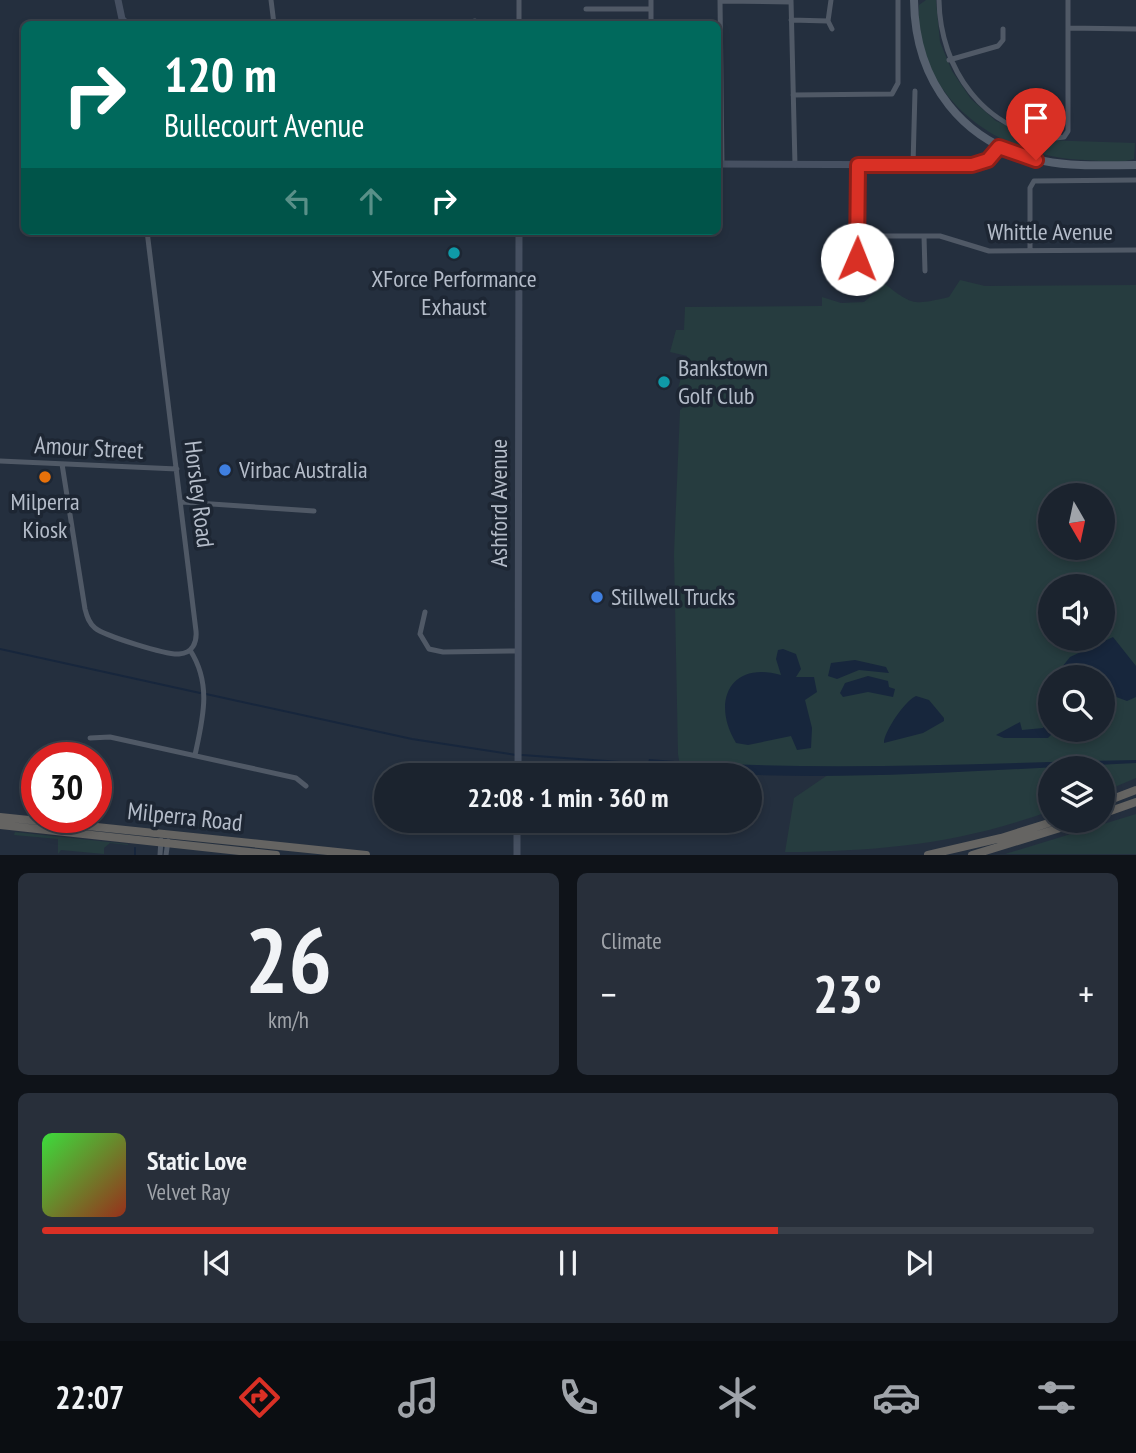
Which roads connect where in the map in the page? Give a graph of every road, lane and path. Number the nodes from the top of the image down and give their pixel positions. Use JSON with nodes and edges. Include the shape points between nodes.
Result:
{"nodes":[{"id":1,"x":118,"y":0,"type":"edge"},
{"id":2,"x":271,"y":0,"type":"edge"},
{"id":3,"x":519,"y":0,"type":"edge"},
{"id":4,"x":651,"y":0,"type":"edge"},
{"id":5,"x":720,"y":0,"type":"edge"},
{"id":6,"x":831,"y":0,"type":"edge"},
{"id":7,"x":898,"y":0,"type":"edge"},
{"id":8,"x":914,"y":0,"type":"edge"},
{"id":9,"x":939,"y":0,"type":"edge"},
{"id":10,"x":1068,"y":0,"type":"edge"},
{"id":11,"x":791,"y":1,"type":"edge"},
{"id":12,"x":586,"y":9,"type":"dead end"},
{"id":13,"x":651,"y":9,"type":"junction"},
{"id":14,"x":791,"y":20,"type":"junction"},
{"id":15,"x":122,"y":21,"type":"edge"},
{"id":16,"x":274,"y":21,"type":"edge"},
{"id":17,"x":519,"y":21,"type":"edge"},
{"id":18,"x":651,"y":21,"type":"edge"},
{"id":19,"x":720,"y":21,"type":"edge"},
{"id":20,"x":828,"y":21,"type":"junction"},
{"id":21,"x":832,"y":29,"type":"dead end"},
{"id":22,"x":1003,"y":29,"type":"dead end"},
{"id":23,"x":1068,"y":29,"type":"junction"},
{"id":24,"x":1136,"y":29,"type":"edge"},
{"id":25,"x":949,"y":60,"type":"junction"},
{"id":26,"x":915,"y":91,"type":"dead end"},
{"id":27,"x":793,"y":95,"type":"junction"},
{"id":28,"x":999,"y":147,"type":"junction"},
{"id":29,"x":721,"y":164,"type":"edge"},
{"id":30,"x":795,"y":164,"type":"junction"},
{"id":31,"x":858,"y":165,"type":"junction"},
{"id":32,"x":913,"y":165,"type":"junction"},
{"id":33,"x":1136,"y":165,"type":"edge"},
{"id":34,"x":1136,"y":180,"type":"edge"},
{"id":35,"x":148,"y":235,"type":"edge"},
{"id":36,"x":519,"y":235,"type":"edge"},
{"id":37,"x":858,"y":236,"type":"junction"},
{"id":38,"x":924,"y":236,"type":"junction"},
{"id":39,"x":1030,"y":250,"type":"junction"},
{"id":40,"x":1136,"y":250,"type":"edge"},
{"id":41,"x":854,"y":271,"type":"dead end"},
{"id":42,"x":925,"y":271,"type":"dead end"},
{"id":43,"x":0,"y":461,"type":"edge"},
{"id":44,"x":62,"y":464,"type":"junction"},
{"id":45,"x":177,"y":469,"type":"junction"},
{"id":46,"x":182,"y":502,"type":"junction"},
{"id":47,"x":314,"y":511,"type":"dead end"},
{"id":48,"x":425,"y":612,"type":"dead end"},
{"id":49,"x":190,"y":650,"type":"junction"},
{"id":50,"x":517,"y":651,"type":"junction"},
{"id":51,"x":90,"y":738,"type":"dead end"},
{"id":52,"x":195,"y":755,"type":"junction"},
{"id":53,"x":518,"y":763,"type":"edge"},
{"id":54,"x":306,"y":786,"type":"dead end"},
{"id":55,"x":1136,"y":790,"type":"edge"},
{"id":56,"x":1115,"y":798,"type":"edge"},
{"id":57,"x":1136,"y":802,"type":"edge"},
{"id":58,"x":1115,"y":809,"type":"edge"},
{"id":59,"x":0,"y":817,"type":"edge"},
{"id":60,"x":0,"y":825,"type":"edge"},
{"id":61,"x":1038,"y":826,"type":"edge"},
{"id":62,"x":517,"y":833,"type":"edge"},
{"id":63,"x":1044,"y":833,"type":"edge"},
{"id":64,"x":165,"y":834,"type":"junction"},
{"id":65,"x":164,"y":844,"type":"junction"},
{"id":66,"x":185,"y":846,"type":"junction"},
{"id":67,"x":160,"y":855,"type":"edge"},
{"id":68,"x":166,"y":855,"type":"edge"},
{"id":69,"x":174,"y":855,"type":"edge"},
{"id":70,"x":276,"y":855,"type":"edge"},
{"id":71,"x":366,"y":855,"type":"edge"},
{"id":72,"x":517,"y":855,"type":"edge"},
{"id":73,"x":928,"y":855,"type":"edge"},
{"id":74,"x":972,"y":855,"type":"edge"}],
"edges":[{"from":1,"to":15,"type":"main road"},
{"from":2,"to":16,"type":"street"},
{"from":3,"to":17,"type":"street"},
{"from":4,"to":13,"type":"street"},
{"from":5,"to":11,"type":"street"},
{"from":5,"to":19,"type":"street"},
{"from":6,"to":20,"type":"street"},
{"from":7,"to":27,"type":"street","via":[[898,83],[892,94]]},
{"from":8,"to":28,"type":"main road","via":[[919,48],[935,87],[956,113]]},
{"from":9,"to":25,"type":"street"},
{"from":10,"to":23,"type":"street"},
{"from":11,"to":14,"type":"street"},
{"from":12,"to":13,"type":"street"},
{"from":13,"to":18,"type":"street"},
{"from":14,"to":20,"type":"street"},
{"from":14,"to":27,"type":"street"},
{"from":20,"to":21,"type":"street"},
{"from":22,"to":25,"type":"street","via":[[998,46]]},
{"from":23,"to":24,"type":"street"},
{"from":23,"to":25,"type":"street","via":[[1068,128],[1062,138],[1038,135],[997,117],[967,90]]},
{"from":26,"to":32,"type":"street"},
{"from":27,"to":30,"type":"street"},
{"from":28,"to":32,"type":"main road","via":[[978,164]]},
{"from":28,"to":33,"type":"main road","via":[[1055,163]]},
{"from":29,"to":30,"type":"main road"},
{"from":30,"to":31,"type":"main road"},
{"from":31,"to":32,"type":"main road"},
{"from":31,"to":37,"type":"street"},
{"from":34,"to":39,"type":"street","via":[[1034,181],[1030,188]]},
{"from":35,"to":45,"type":"street","name":"Horsley Road"},
{"from":36,"to":50,"type":"main road","name":"Ashford Avenue"},
{"from":37,"to":38,"type":"street","name":"Whittle Avenue"},
{"from":37,"to":41,"type":"street"},
{"from":38,"to":39,"type":"street","name":"Whittle Avenue","via":[[946,237],[984,250]]},
{"from":38,"to":42,"type":"street"},
{"from":39,"to":40,"type":"street","name":"Whittle Avenue"},
{"from":43,"to":44,"type":"street","name":"Amour Street"},
{"from":44,"to":45,"type":"street","name":"Amour Street"},
{"from":44,"to":49,"type":"street","via":[[88,619],[112,636],[172,654]]},
{"from":45,"to":46,"type":"street","name":"Horsley Road"},
{"from":46,"to":47,"type":"street"},
{"from":46,"to":49,"type":"street","name":"Horsley Road","via":[[197,634]]},
{"from":48,"to":50,"type":"street","via":[[421,634],[429,649]]},
{"from":49,"to":52,"type":"street","via":[[201,669],[205,703]]},
{"from":50,"to":53,"type":"main road","name":"Ashford Avenue"},
{"from":51,"to":52,"type":"street","via":[[110,737]]},
{"from":52,"to":54,"type":"street","via":[[296,778]]},
{"from":55,"to":56,"type":"highway"},
{"from":57,"to":58,"type":"highway"},
{"from":59,"to":64,"type":"highway","name":"Milperra Road"},
{"from":60,"to":65,"type":"highway","name":"Milperra Road"},
{"from":61,"to":73,"type":"highway"},
{"from":62,"to":72,"type":"main road"},
{"from":63,"to":74,"type":"highway"},
{"from":64,"to":65,"type":"street"},
{"from":64,"to":71,"type":"highway","name":"Milperra Road"},
{"from":65,"to":66,"type":"highway","name":"Milperra Road"},
{"from":65,"to":67,"type":"street"},
{"from":65,"to":68,"type":"street"},
{"from":66,"to":69,"type":"highway"},
{"from":66,"to":70,"type":"highway","name":"Milperra Road"}]}
